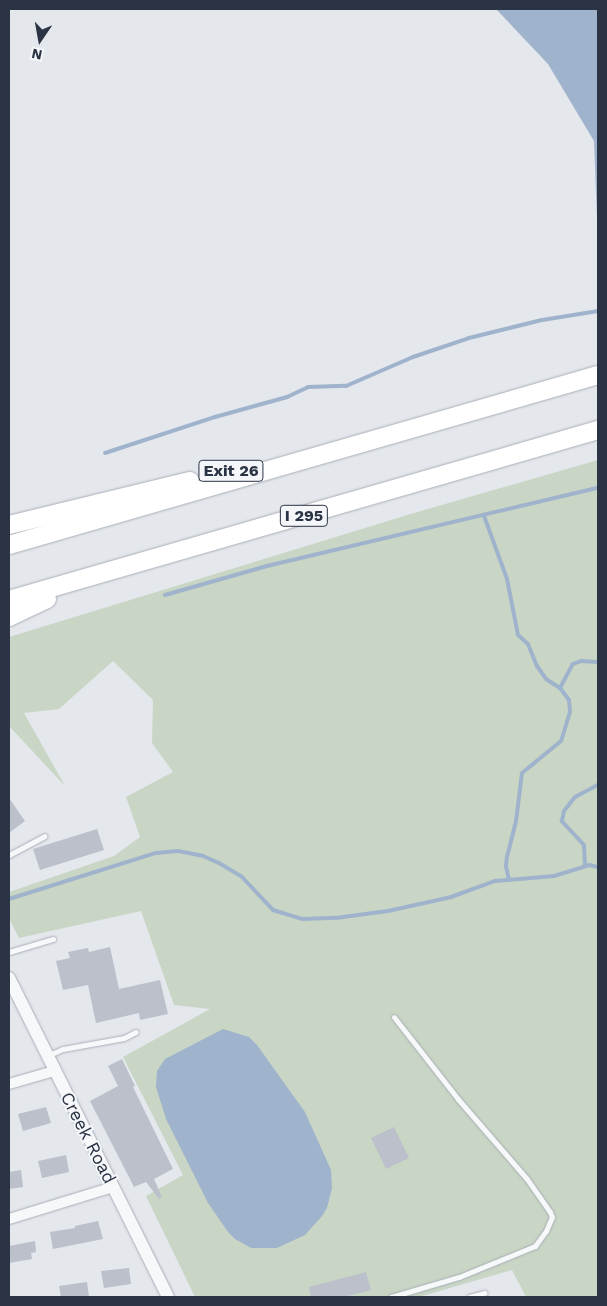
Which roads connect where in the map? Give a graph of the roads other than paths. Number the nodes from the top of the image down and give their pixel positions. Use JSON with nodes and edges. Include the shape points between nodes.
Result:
{"nodes":[{"id":1,"x":595,"y":376,"type":"edge"},
{"id":2,"x":452,"y":416,"type":"junction"},
{"id":3,"x":598,"y":430,"type":"edge"},
{"id":4,"x":9,"y":525,"type":"edge"},
{"id":5,"x":9,"y":545,"type":"edge"},
{"id":6,"x":131,"y":566,"type":"junction"},
{"id":7,"x":9,"y":600,"type":"edge"},
{"id":8,"x":9,"y":617,"type":"edge"},
{"id":9,"x":44,"y":836,"type":"dead end"},
{"id":10,"x":9,"y":855,"type":"edge"},
{"id":11,"x":53,"y":939,"type":"dead end"},
{"id":12,"x":9,"y":952,"type":"edge"},
{"id":13,"x":9,"y":978,"type":"edge"},
{"id":14,"x":394,"y":1017,"type":"dead end"},
{"id":15,"x":136,"y":1032,"type":"dead end"},
{"id":16,"x":47,"y":1056,"type":"junction"},
{"id":17,"x":54,"y":1071,"type":"junction"},
{"id":18,"x":9,"y":1084,"type":"edge"},
{"id":19,"x":113,"y":1187,"type":"junction"},
{"id":20,"x":9,"y":1219,"type":"edge"},
{"id":21,"x":484,"y":1292,"type":"dead end"},
{"id":22,"x":168,"y":1297,"type":"edge"},
{"id":23,"x":391,"y":1297,"type":"edge"},
{"id":24,"x":469,"y":1297,"type":"edge"}],
"edges":[{"from":1,"to":2,"type":"highway"},
{"from":2,"to":4,"type":"highway","number":"Exit 26"},
{"from":2,"to":5,"type":"highway"},
{"from":3,"to":6,"type":"highway","number":"I 295"},
{"from":6,"to":7,"type":"highway","number":"I 295"},
{"from":6,"to":8,"type":"highway"},
{"from":9,"to":10,"type":"lane"},
{"from":11,"to":12,"type":"lane"},
{"from":13,"to":16,"type":"street","name":"Creek Road"},
{"from":14,"to":23,"type":"lane","via":[[458,1099],[527,1179],[552,1217],[535,1246],[459,1277]]},
{"from":15,"to":16,"type":"lane","via":[[124,1038],[63,1049]]},
{"from":16,"to":17,"type":"street","name":"Creek Road"},
{"from":17,"to":18,"type":"street"},
{"from":17,"to":19,"type":"street","name":"Creek Road"},
{"from":19,"to":20,"type":"street"},
{"from":19,"to":22,"type":"street","name":"Creek Road"},
{"from":21,"to":24,"type":"lane"}]}
